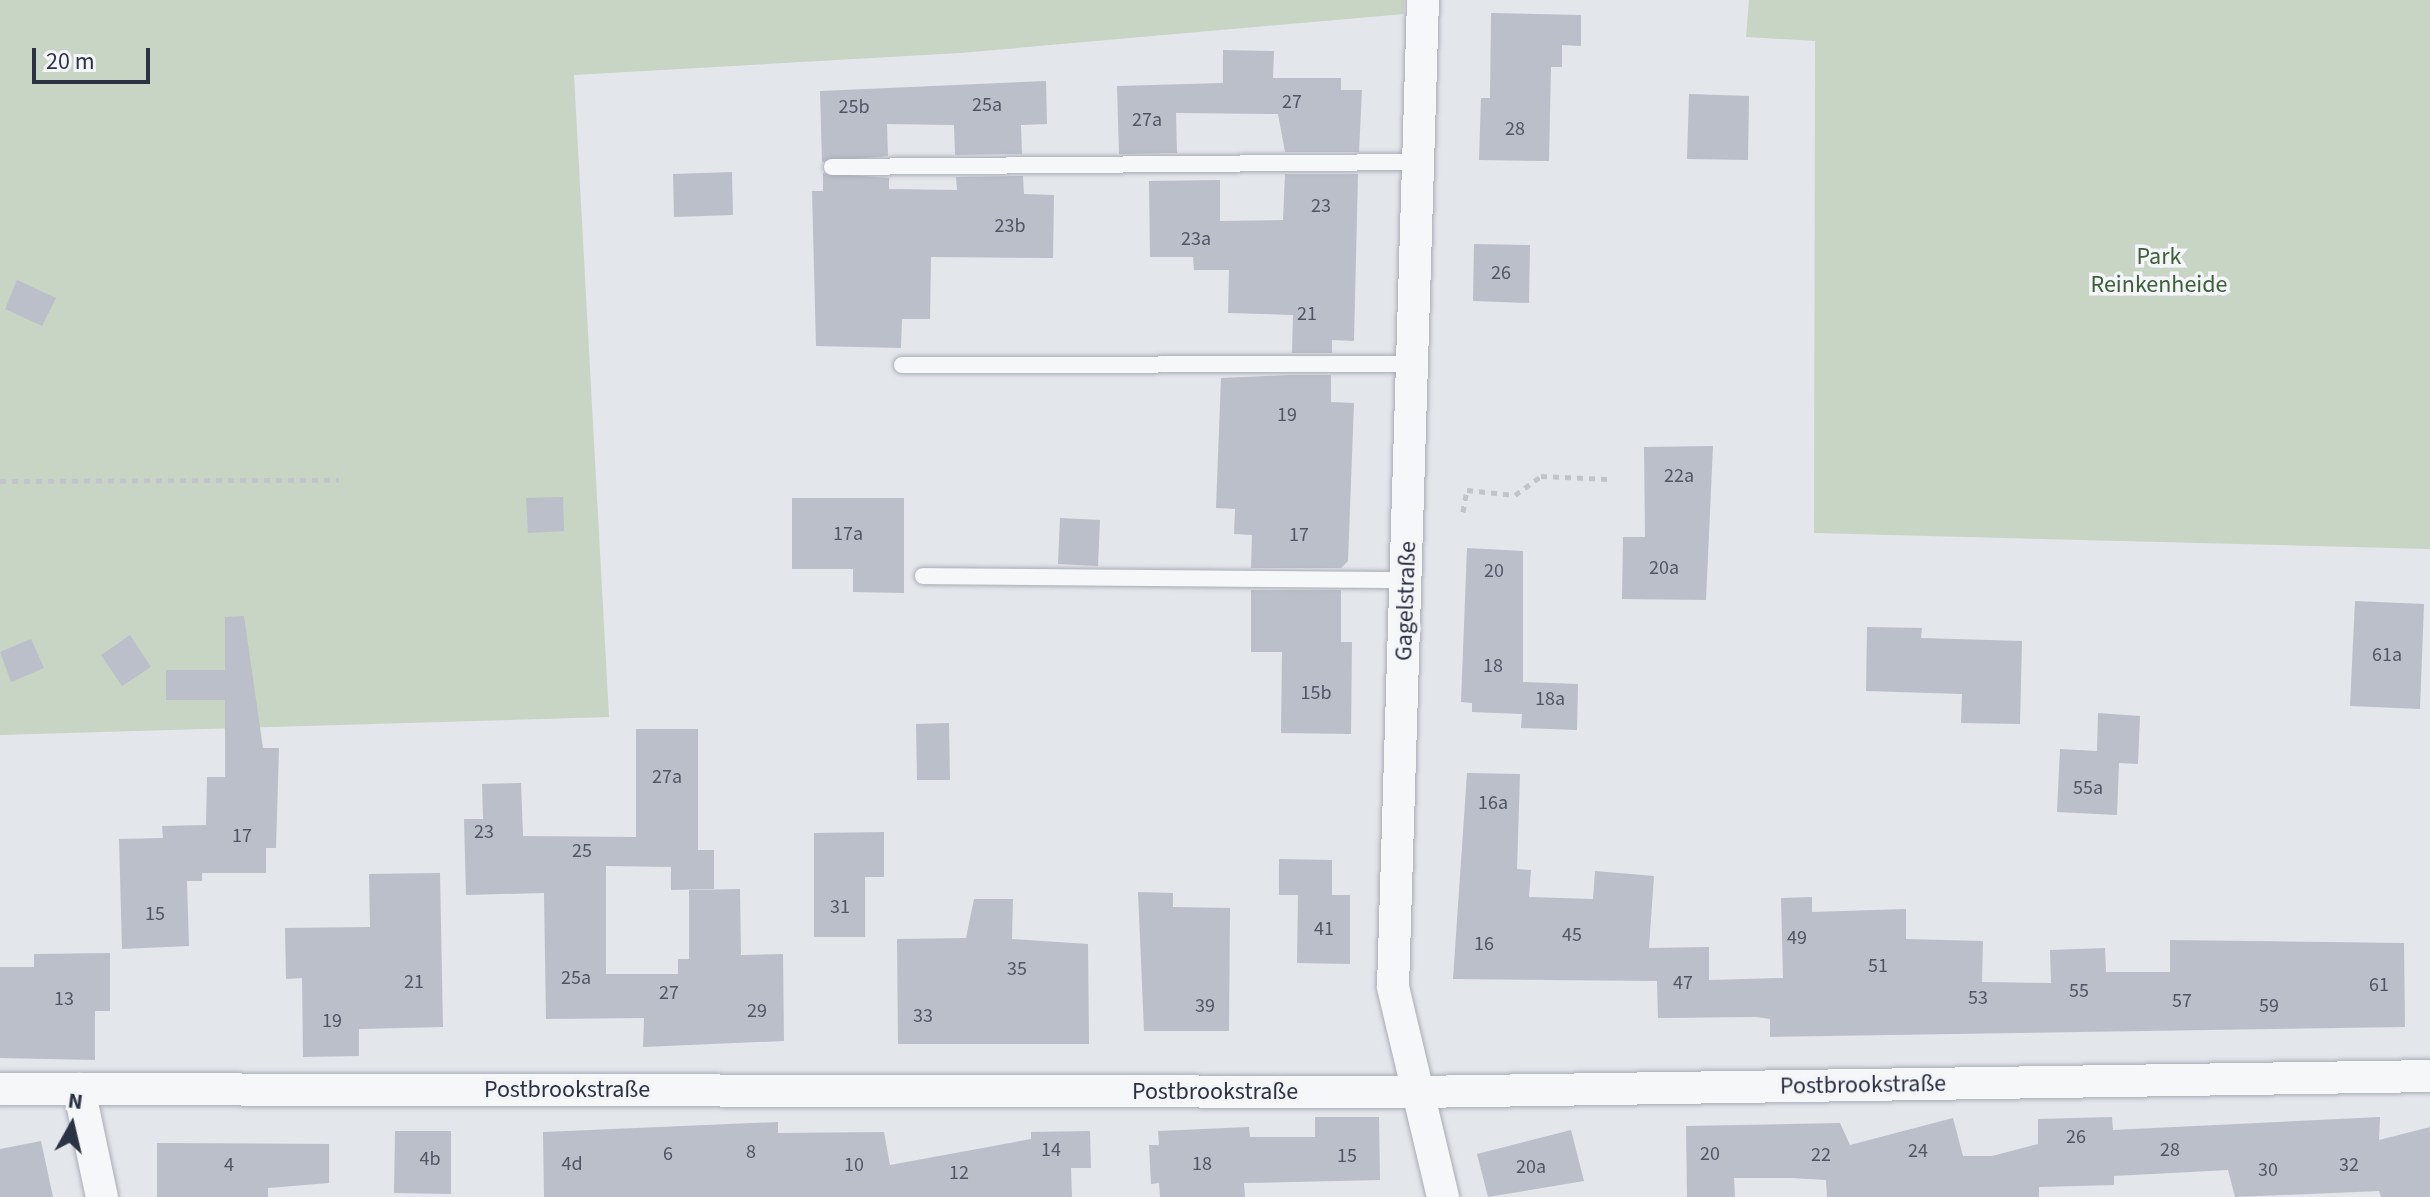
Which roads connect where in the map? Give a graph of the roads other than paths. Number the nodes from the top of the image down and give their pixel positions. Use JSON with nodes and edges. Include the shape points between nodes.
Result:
{"nodes":[{"id":1,"x":1423,"y":0,"type":"edge"},
{"id":2,"x":1418,"y":162,"type":"junction"},
{"id":3,"x":832,"y":167,"type":"dead end"},
{"id":4,"x":1413,"y":364,"type":"junction"},
{"id":5,"x":902,"y":365,"type":"dead end"},
{"id":6,"x":923,"y":576,"type":"dead end"},
{"id":7,"x":1406,"y":580,"type":"junction"},
{"id":8,"x":2430,"y":1076,"type":"edge"},
{"id":9,"x":0,"y":1089,"type":"edge"},
{"id":10,"x":79,"y":1089,"type":"junction"},
{"id":11,"x":1415,"y":1092,"type":"junction"},
{"id":12,"x":102,"y":1197,"type":"edge"},
{"id":13,"x":1443,"y":1197,"type":"edge"}],
"edges":[{"from":1,"to":2,"type":"street","name":"Gagelstraße"},
{"from":2,"to":3,"type":"lane"},
{"from":2,"to":4,"type":"street","name":"Gagelstraße"},
{"from":4,"to":5,"type":"lane"},
{"from":4,"to":7,"type":"street","name":"Gagelstraße"},
{"from":6,"to":7,"type":"lane"},
{"from":7,"to":11,"type":"street","name":"Gagelstraße","via":[[1393,987]]},
{"from":8,"to":11,"type":"street","name":"Postbrookstraße"},
{"from":9,"to":10,"type":"street","name":"Postbrookstraße"},
{"from":10,"to":11,"type":"street","name":"Postbrookstraße"},
{"from":10,"to":12,"type":"street"},
{"from":11,"to":13,"type":"street","name":"Gagelstraße"}]}
